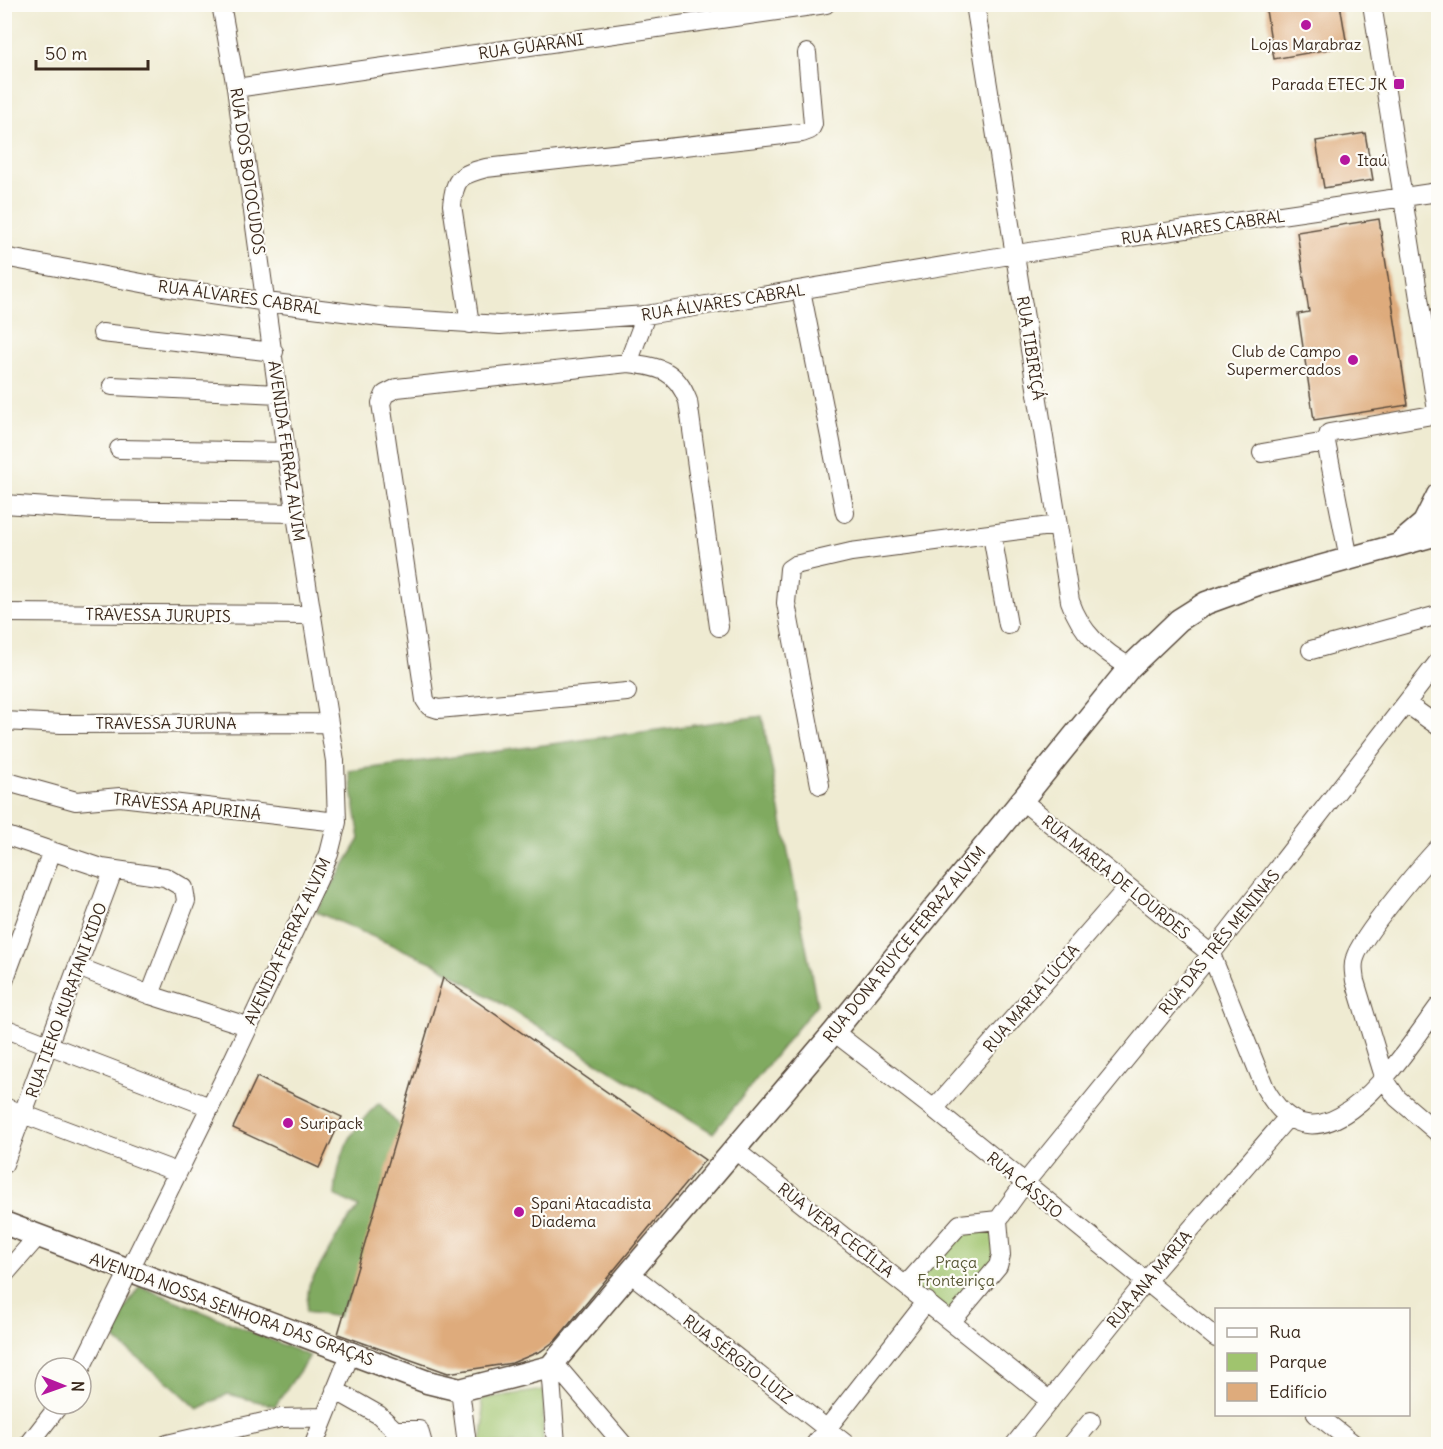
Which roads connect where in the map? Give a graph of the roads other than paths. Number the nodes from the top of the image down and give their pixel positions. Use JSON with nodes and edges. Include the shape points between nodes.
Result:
{"nodes":[{"id":1,"x":221,"y":4,"type":"edge"},
{"id":2,"x":826,"y":4,"type":"edge"},
{"id":3,"x":975,"y":4,"type":"edge"},
{"id":4,"x":1372,"y":4,"type":"edge"},
{"id":5,"x":807,"y":53,"type":"dead end"},
{"id":6,"x":236,"y":88,"type":"junction"},
{"id":7,"x":1438,"y":192,"type":"edge"},
{"id":8,"x":1404,"y":196,"type":"junction"},
{"id":9,"x":1016,"y":254,"type":"junction"},
{"id":10,"x":4,"y":257,"type":"edge"},
{"id":11,"x":801,"y":290,"type":"junction"},
{"id":12,"x":267,"y":302,"type":"junction"},
{"id":13,"x":646,"y":315,"type":"junction"},
{"id":14,"x":470,"y":324,"type":"junction"},
{"id":15,"x":102,"y":333,"type":"dead end"},
{"id":16,"x":274,"y":352,"type":"junction"},
{"id":17,"x":628,"y":363,"type":"junction"},
{"id":18,"x":112,"y":386,"type":"dead end"},
{"id":19,"x":279,"y":394,"type":"junction"},
{"id":20,"x":1438,"y":415,"type":"edge"},
{"id":21,"x":1326,"y":442,"type":"junction"},
{"id":22,"x":119,"y":449,"type":"dead end"},
{"id":23,"x":286,"y":452,"type":"junction"},
{"id":24,"x":1262,"y":453,"type":"dead end"},
{"id":25,"x":1438,"y":495,"type":"edge"},
{"id":26,"x":4,"y":504,"type":"edge"},
{"id":27,"x":295,"y":513,"type":"junction"},
{"id":28,"x":845,"y":513,"type":"dead end"},
{"id":29,"x":1058,"y":525,"type":"junction"},
{"id":30,"x":1438,"y":534,"type":"edge"},
{"id":31,"x":992,"y":535,"type":"junction"},
{"id":32,"x":1397,"y":545,"type":"junction"},
{"id":33,"x":1349,"y":559,"type":"junction"},
{"id":34,"x":4,"y":613,"type":"edge"},
{"id":35,"x":312,"y":615,"type":"junction"},
{"id":36,"x":1438,"y":615,"type":"edge"},
{"id":37,"x":1008,"y":625,"type":"dead end"},
{"id":38,"x":719,"y":627,"type":"dead end"},
{"id":39,"x":1311,"y":650,"type":"dead end"},
{"id":40,"x":1438,"y":662,"type":"edge"},
{"id":41,"x":1130,"y":667,"type":"junction"},
{"id":42,"x":627,"y":693,"type":"dead end"},
{"id":43,"x":1407,"y":704,"type":"junction"},
{"id":44,"x":4,"y":721,"type":"edge"},
{"id":45,"x":328,"y":723,"type":"junction"},
{"id":46,"x":1438,"y":726,"type":"edge"},
{"id":47,"x":4,"y":781,"type":"edge"},
{"id":48,"x":820,"y":785,"type":"dead end"},
{"id":49,"x":1020,"y":799,"type":"junction"},
{"id":50,"x":337,"y":822,"type":"junction"},
{"id":51,"x":4,"y":835,"type":"edge"},
{"id":52,"x":1438,"y":848,"type":"edge"},
{"id":53,"x":52,"y":851,"type":"junction"},
{"id":54,"x":113,"y":870,"type":"junction"},
{"id":55,"x":1128,"y":887,"type":"junction"},
{"id":56,"x":1211,"y":954,"type":"junction"},
{"id":57,"x":78,"y":967,"type":"junction"},
{"id":58,"x":4,"y":981,"type":"edge"},
{"id":59,"x":150,"y":995,"type":"junction"},
{"id":60,"x":1438,"y":1007,"type":"edge"},
{"id":61,"x":247,"y":1026,"type":"junction"},
{"id":62,"x":4,"y":1028,"type":"edge"},
{"id":63,"x":834,"y":1032,"type":"junction"},
{"id":64,"x":50,"y":1045,"type":"junction"},
{"id":65,"x":1385,"y":1080,"type":"junction"},
{"id":66,"x":4,"y":1107,"type":"edge"},
{"id":67,"x":210,"y":1107,"type":"junction"},
{"id":68,"x":934,"y":1109,"type":"junction"},
{"id":69,"x":24,"y":1114,"type":"junction"},
{"id":70,"x":1288,"y":1117,"type":"junction"},
{"id":71,"x":1438,"y":1133,"type":"edge"},
{"id":72,"x":735,"y":1150,"type":"junction"},
{"id":73,"x":4,"y":1164,"type":"edge"},
{"id":74,"x":177,"y":1172,"type":"junction"},
{"id":75,"x":1024,"y":1184,"type":"junction"},
{"id":76,"x":998,"y":1220,"type":"junction"},
{"id":77,"x":4,"y":1223,"type":"edge"},
{"id":78,"x":38,"y":1236,"type":"junction"},
{"id":79,"x":127,"y":1271,"type":"junction"},
{"id":80,"x":630,"y":1273,"type":"junction"},
{"id":81,"x":4,"y":1275,"type":"edge"},
{"id":82,"x":1145,"y":1282,"type":"junction"},
{"id":83,"x":906,"y":1285,"type":"junction"},
{"id":84,"x":927,"y":1301,"type":"junction"},
{"id":85,"x":952,"y":1322,"type":"junction"},
{"id":86,"x":1215,"y":1337,"type":"edge"},
{"id":87,"x":351,"y":1352,"type":"junction"},
{"id":88,"x":88,"y":1356,"type":"edge"},
{"id":89,"x":552,"y":1365,"type":"junction"},
{"id":90,"x":335,"y":1390,"type":"junction"},
{"id":91,"x":460,"y":1390,"type":"junction"},
{"id":92,"x":1050,"y":1401,"type":"junction"},
{"id":93,"x":51,"y":1416,"type":"edge"},
{"id":94,"x":1319,"y":1416,"type":"edge"},
{"id":95,"x":323,"y":1417,"type":"junction"},
{"id":96,"x":1091,"y":1421,"type":"dead end"},
{"id":97,"x":827,"y":1429,"type":"junction"},
{"id":98,"x":396,"y":1437,"type":"edge"},
{"id":99,"x":621,"y":1441,"type":"edge"},
{"id":100,"x":29,"y":1444,"type":"edge"},
{"id":101,"x":167,"y":1444,"type":"edge"},
{"id":102,"x":314,"y":1444,"type":"edge"},
{"id":103,"x":423,"y":1444,"type":"edge"},
{"id":104,"x":467,"y":1444,"type":"edge"},
{"id":105,"x":556,"y":1444,"type":"edge"},
{"id":106,"x":638,"y":1444,"type":"edge"},
{"id":107,"x":815,"y":1444,"type":"edge"},
{"id":108,"x":846,"y":1444,"type":"edge"},
{"id":109,"x":1015,"y":1444,"type":"edge"},
{"id":110,"x":1072,"y":1444,"type":"edge"},
{"id":111,"x":1354,"y":1444,"type":"edge"}],
"edges":[{"from":1,"to":6,"type":"street","name":"RUA DOS BOTOCUDOS"},
{"from":2,"to":6,"type":"street","name":"RUA GUARANI"},
{"from":3,"to":9,"type":"street","name":"RUA TIBIRIÇÁ"},
{"from":4,"to":8,"type":"street"},
{"from":5,"to":14,"type":"street","via":[[813,124],[802,133],[486,168],[464,174],[454,185],[452,205]]},
{"from":6,"to":12,"type":"street","name":"RUA DOS BOTOCUDOS"},
{"from":7,"to":8,"type":"street","name":"RUA ÁLVARES CABRAL"},
{"from":8,"to":9,"type":"street","name":"RUA ÁLVARES CABRAL"},
{"from":8,"to":20,"type":"street"},
{"from":9,"to":11,"type":"street","name":"RUA ÁLVARES CABRAL"},
{"from":9,"to":29,"type":"street","name":"RUA TIBIRIÇÁ"},
{"from":10,"to":12,"type":"street","name":"RUA ÁLVARES CABRAL"},
{"from":11,"to":13,"type":"street","name":"RUA ÁLVARES CABRAL"},
{"from":11,"to":28,"type":"street"},
{"from":12,"to":14,"type":"street","name":"RUA ÁLVARES CABRAL"},
{"from":12,"to":16,"type":"street","name":"AVENIDA FERRAZ ALVIM"},
{"from":13,"to":14,"type":"street","name":"RUA ÁLVARES CABRAL"},
{"from":13,"to":17,"type":"street"},
{"from":15,"to":16,"type":"street"},
{"from":16,"to":19,"type":"street","name":"AVENIDA FERRAZ ALVIM"},
{"from":17,"to":38,"type":"street","via":[[657,367],[673,375],[688,401]]},
{"from":17,"to":42,"type":"street","via":[[396,388],[385,394],[381,403],[423,688],[429,706],[438,710]]},
{"from":18,"to":19,"type":"street"},
{"from":19,"to":23,"type":"street","name":"AVENIDA FERRAZ ALVIM"},
{"from":20,"to":21,"type":"street","via":[[1337,430],[1329,433]]},
{"from":21,"to":24,"type":"street"},
{"from":21,"to":33,"type":"street"},
{"from":22,"to":23,"type":"street"},
{"from":23,"to":27,"type":"street","name":"AVENIDA FERRAZ ALVIM"},
{"from":25,"to":32,"type":"main road","via":[[1424,523]]},
{"from":26,"to":27,"type":"street","via":[[93,510]]},
{"from":27,"to":35,"type":"street","name":"AVENIDA FERRAZ ALVIM"},
{"from":29,"to":31,"type":"street"},
{"from":29,"to":41,"type":"street","name":"RUA TIBIRIÇÁ","via":[[1076,621],[1109,655]]},
{"from":30,"to":32,"type":"main road","name":"RUA DONA RUYCE FERRAZ ALVIM"},
{"from":31,"to":37,"type":"street"},
{"from":31,"to":48,"type":"street","via":[[851,552],[789,569],[786,603]]},
{"from":32,"to":33,"type":"main road","name":"RUA DONA RUYCE FERRAZ ALVIM"},
{"from":33,"to":41,"type":"main road","name":"RUA DONA RUYCE FERRAZ ALVIM","via":[[1206,603],[1179,620]]},
{"from":34,"to":35,"type":"street","name":"TRAVESSA JURUPIS"},
{"from":35,"to":45,"type":"street","name":"AVENIDA FERRAZ ALVIM"},
{"from":36,"to":39,"type":"street"},
{"from":40,"to":43,"type":"street","name":"RUA DAS TRÊS MENINAS"},
{"from":41,"to":49,"type":"main road","name":"RUA DONA RUYCE FERRAZ ALVIM"},
{"from":43,"to":46,"type":"street"},
{"from":43,"to":56,"type":"street","name":"RUA DAS TRÊS MENINAS"},
{"from":44,"to":45,"type":"street","name":"TRAVESSA JURUNA"},
{"from":45,"to":50,"type":"street","name":"AVENIDA FERRAZ ALVIM","via":[[338,795]]},
{"from":47,"to":50,"type":"street","name":"TRAVESSA APURINÁ","via":[[75,801],[120,797]]},
{"from":49,"to":55,"type":"street","name":"RUA MARIA DE LOURDES"},
{"from":49,"to":63,"type":"main road","name":"RUA DONA RUYCE FERRAZ ALVIM"},
{"from":50,"to":61,"type":"street","name":"AVENIDA FERRAZ ALVIM","via":[[318,880]]},
{"from":51,"to":53,"type":"street"},
{"from":52,"to":65,"type":"street","via":[[1355,957],[1354,981]]},
{"from":53,"to":54,"type":"street"},
{"from":53,"to":58,"type":"street"},
{"from":54,"to":57,"type":"street","name":"RUA TIEKO KURATANI KIDO"},
{"from":54,"to":59,"type":"street","via":[[165,878],[177,882],[187,894]]},
{"from":55,"to":56,"type":"street","name":"RUA MARIA DE LOURDES"},
{"from":55,"to":68,"type":"street","name":"RUA MARIA LÚCIA"},
{"from":56,"to":70,"type":"street","name":"RUA MARIA DE LOURDES","via":[[1265,1088]]},
{"from":56,"to":75,"type":"street","name":"RUA DAS TRÊS MENINAS"},
{"from":57,"to":59,"type":"street"},
{"from":57,"to":64,"type":"street","name":"RUA TIEKO KURATANI KIDO"},
{"from":59,"to":61,"type":"street"},
{"from":60,"to":65,"type":"street"},
{"from":61,"to":67,"type":"street","name":"AVENIDA FERRAZ ALVIM"},
{"from":62,"to":64,"type":"street"},
{"from":63,"to":68,"type":"street","name":"RUA CÁSSIO"},
{"from":63,"to":72,"type":"main road","name":"RUA DONA RUYCE FERRAZ ALVIM"},
{"from":64,"to":67,"type":"street"},
{"from":64,"to":69,"type":"street","name":"RUA TIEKO KURATANI KIDO"},
{"from":65,"to":70,"type":"street","via":[[1335,1120],[1305,1124]]},
{"from":65,"to":71,"type":"street","via":[[1397,1098]]},
{"from":66,"to":69,"type":"street"},
{"from":67,"to":74,"type":"street","name":"AVENIDA FERRAZ ALVIM"},
{"from":68,"to":75,"type":"street","name":"RUA CÁSSIO"},
{"from":69,"to":73,"type":"street","name":"RUA TIEKO KURATANI KIDO"},
{"from":69,"to":74,"type":"street"},
{"from":70,"to":82,"type":"street","name":"RUA ANA MARIA"},
{"from":72,"to":80,"type":"main road","name":"RUA DONA RUYCE FERRAZ ALVIM"},
{"from":72,"to":83,"type":"street","name":"RUA VERA CECÍLIA"},
{"from":74,"to":79,"type":"street","name":"AVENIDA FERRAZ ALVIM"},
{"from":75,"to":76,"type":"street","name":"RUA DAS TRÊS MENINAS"},
{"from":75,"to":82,"type":"street","name":"RUA CÁSSIO"},
{"from":76,"to":83,"type":"street","via":[[960,1224]]},
{"from":76,"to":85,"type":"street","via":[[998,1266]]},
{"from":77,"to":78,"type":"main road","name":"AVENIDA NOSSA SENHORA DAS GRAÇAS"},
{"from":78,"to":79,"type":"main road","name":"AVENIDA NOSSA SENHORA DAS GRAÇAS"},
{"from":78,"to":81,"type":"street"},
{"from":79,"to":87,"type":"main road","name":"AVENIDA NOSSA SENHORA DAS GRAÇAS"},
{"from":79,"to":88,"type":"street","name":"AVENIDA FERRAZ ALVIM"},
{"from":80,"to":89,"type":"main road","name":"RUA DONA RUYCE FERRAZ ALVIM"},
{"from":80,"to":97,"type":"street","name":"RUA SÉRGIO LUIZ"},
{"from":82,"to":86,"type":"street","name":"RUA CÁSSIO"},
{"from":82,"to":92,"type":"street","name":"RUA ANA MARIA"},
{"from":83,"to":84,"type":"street","name":"RUA VERA CECÍLIA"},
{"from":84,"to":85,"type":"street","name":"RUA VERA CECÍLIA"},
{"from":84,"to":97,"type":"street"},
{"from":85,"to":92,"type":"street","name":"RUA VERA CECÍLIA"},
{"from":87,"to":90,"type":"street"},
{"from":87,"to":91,"type":"main road","name":"AVENIDA NOSSA SENHORA DAS GRAÇAS","via":[[402,1374]]},
{"from":89,"to":91,"type":"main road"},
{"from":89,"to":99,"type":"street"},
{"from":89,"to":105,"type":"street"},
{"from":90,"to":95,"type":"street"},
{"from":90,"to":98,"type":"street","via":[[379,1415]]},
{"from":91,"to":104,"type":"street"},
{"from":92,"to":109,"type":"street","name":"RUA ANA MARIA"},
{"from":93,"to":100,"type":"street"},
{"from":94,"to":111,"type":"street"},
{"from":95,"to":101,"type":"street","via":[[281,1418]]},
{"from":95,"to":102,"type":"street"},
{"from":96,"to":110,"type":"street"},
{"from":97,"to":107,"type":"street"},
{"from":97,"to":108,"type":"street","name":"RUA SÉRGIO LUIZ"},
{"from":98,"to":103,"type":"street","via":[[419,1430]]},
{"from":99,"to":106,"type":"street","via":[[633,1439]]}]}
